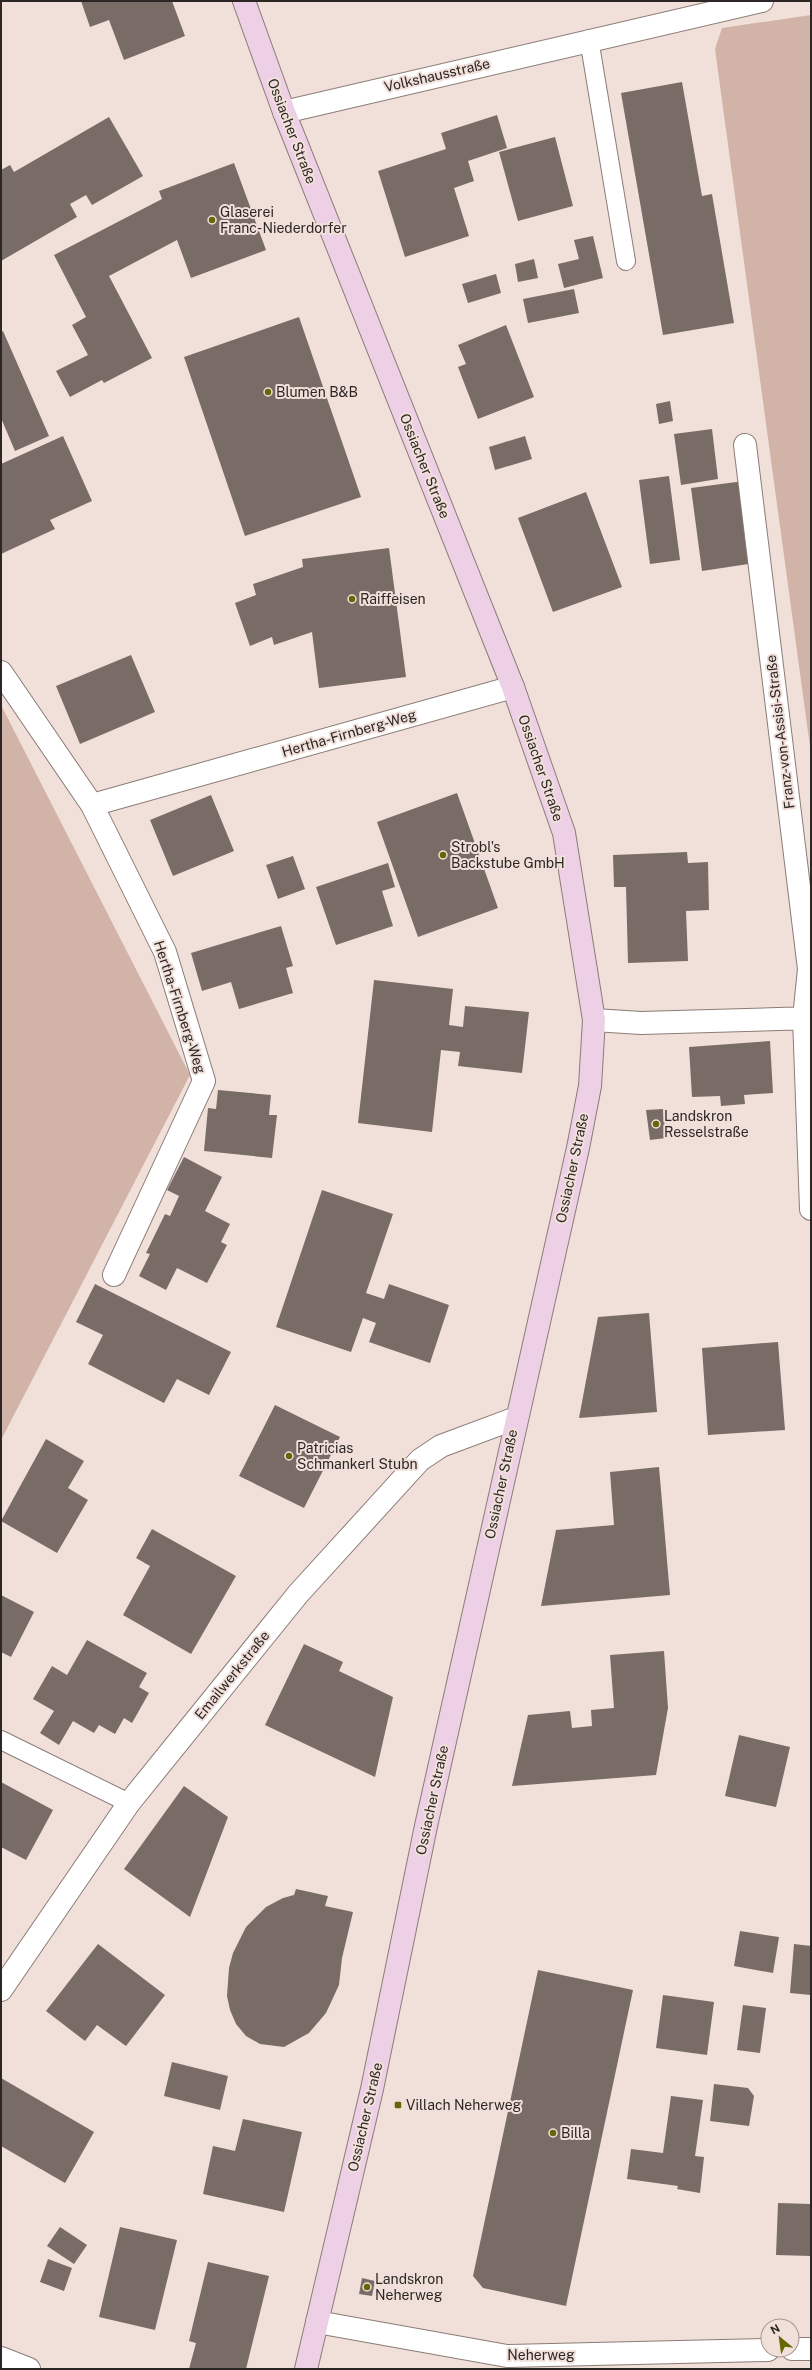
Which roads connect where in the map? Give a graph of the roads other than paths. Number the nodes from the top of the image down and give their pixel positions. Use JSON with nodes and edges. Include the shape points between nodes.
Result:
{"nodes":[{"id":1,"x":244,"y":1,"type":"edge"},
{"id":2,"x":762,"y":1,"type":"edge"},
{"id":3,"x":589,"y":39,"type":"junction"},
{"id":4,"x":284,"y":112,"type":"junction"},
{"id":5,"x":626,"y":261,"type":"dead end"},
{"id":6,"x":745,"y":445,"type":"dead end"},
{"id":7,"x":1,"y":672,"type":"edge"},
{"id":8,"x":513,"y":687,"type":"junction"},
{"id":9,"x":92,"y":805,"type":"junction"},
{"id":10,"x":808,"y":1018,"type":"edge"},
{"id":11,"x":594,"y":1020,"type":"junction"},
{"id":12,"x":811,"y":1209,"type":"edge"},
{"id":13,"x":114,"y":1275,"type":"dead end"},
{"id":14,"x":516,"y":1418,"type":"junction"},
{"id":15,"x":1,"y":1740,"type":"edge"},
{"id":16,"x":129,"y":1803,"type":"junction"},
{"id":17,"x":1,"y":1990,"type":"edge"},
{"id":18,"x":317,"y":2322,"type":"junction"},
{"id":19,"x":800,"y":2349,"type":"edge"},
{"id":20,"x":811,"y":2349,"type":"edge"},
{"id":21,"x":760,"y":2350,"type":"edge"},
{"id":22,"x":1,"y":2358,"type":"edge"},
{"id":23,"x":30,"y":2369,"type":"edge"},
{"id":24,"x":306,"y":2369,"type":"edge"}],
"edges":[{"from":1,"to":4,"type":"main road","name":"Ossiacher Straße"},
{"from":2,"to":3,"type":"street","name":"Volkshausstraße"},
{"from":3,"to":4,"type":"street","name":"Volkshausstraße"},
{"from":3,"to":5,"type":"lane"},
{"from":4,"to":8,"type":"main road","name":"Ossiacher Straße"},
{"from":6,"to":10,"type":"street","name":"Franz-von-Assisi-Straße","via":[[809,969]]},
{"from":7,"to":9,"type":"street","name":"Hertha-Firnberg-Weg"},
{"from":8,"to":9,"type":"street","name":"Hertha-Firnberg-Weg"},
{"from":8,"to":11,"type":"main road","name":"Ossiacher Straße","via":[[564,833]]},
{"from":9,"to":13,"type":"street","name":"Hertha-Firnberg-Weg","via":[[165,952],[204,1081]]},
{"from":10,"to":11,"type":"street","via":[[641,1023]]},
{"from":10,"to":12,"type":"street","name":"Franz-von-Assisi-Straße"},
{"from":11,"to":14,"type":"main road","name":"Ossiacher Straße","via":[[590,1086],[581,1133]]},
{"from":14,"to":16,"type":"street","name":"Emailwerkstraße","via":[[441,1446],[420,1460],[298,1594]]},
{"from":14,"to":18,"type":"main road","name":"Ossiacher Straße","via":[[426,1826],[372,2089]]},
{"from":15,"to":16,"type":"lane"},
{"from":16,"to":17,"type":"street","name":"Emailwerkstraße"},
{"from":18,"to":21,"type":"street","name":"Neherweg","via":[[507,2356]]},
{"from":18,"to":24,"type":"main road","name":"Ossiacher Straße"},
{"from":19,"to":20,"type":"street"},
{"from":22,"to":23,"type":"street"}]}
